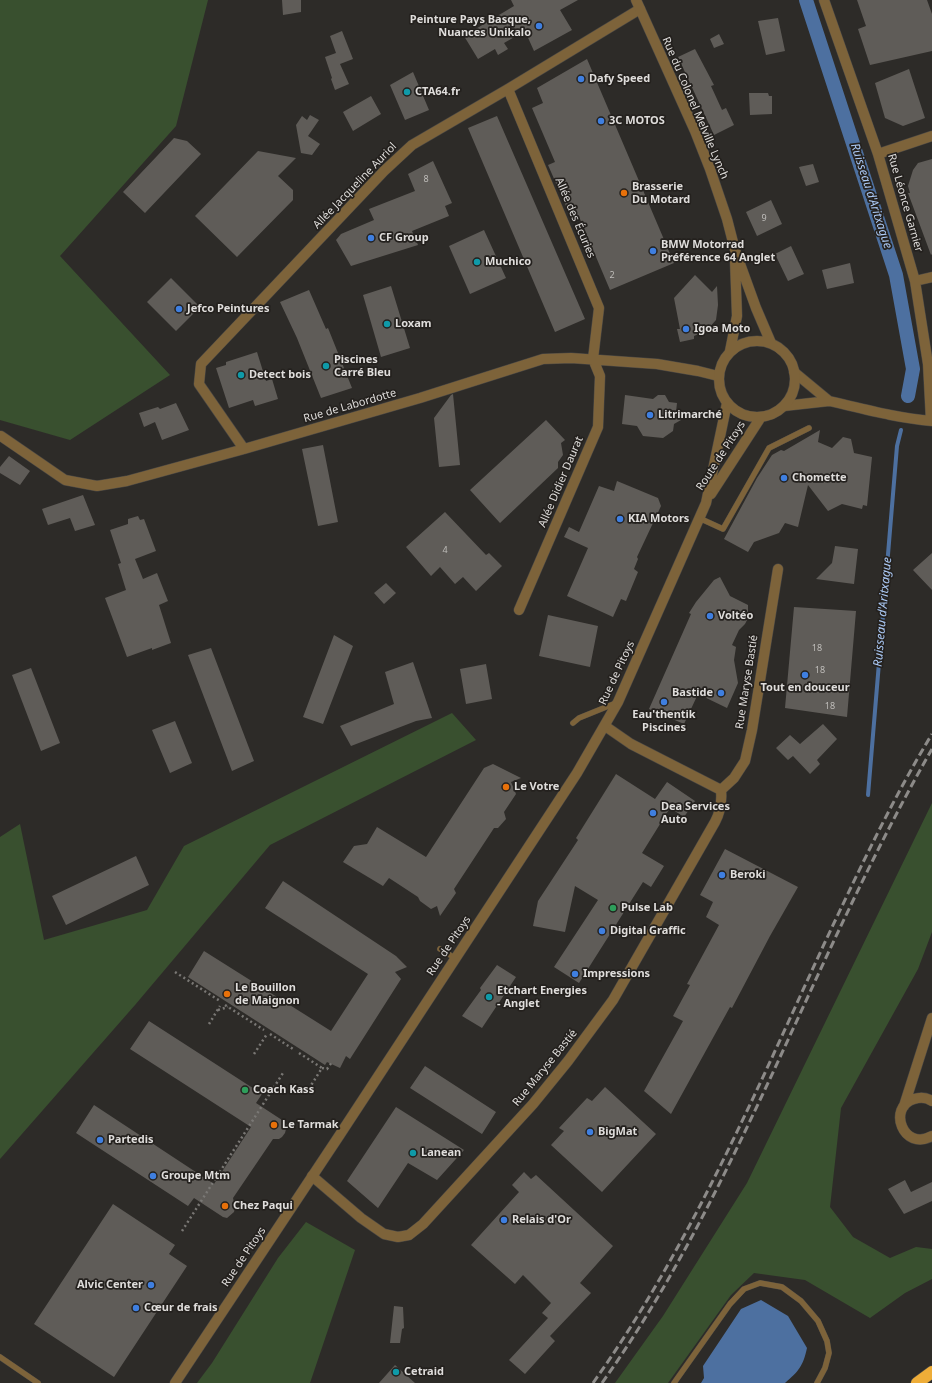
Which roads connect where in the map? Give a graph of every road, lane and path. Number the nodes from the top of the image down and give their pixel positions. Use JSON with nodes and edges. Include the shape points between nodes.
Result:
{"nodes":[{"id":1,"x":636,"y":0,"type":"edge"},
{"id":2,"x":824,"y":0,"type":"edge"},
{"id":3,"x":640,"y":10,"type":"junction"},
{"id":4,"x":508,"y":89,"type":"junction"},
{"id":5,"x":932,"y":136,"type":"edge"},
{"id":6,"x":878,"y":154,"type":"junction"},
{"id":7,"x":735,"y":250,"type":"junction"},
{"id":8,"x":932,"y":277,"type":"edge"},
{"id":9,"x":915,"y":281,"type":"junction"},
{"id":10,"x":771,"y":344,"type":"junction"},
{"id":11,"x":730,"y":351,"type":"junction"},
{"id":12,"x":593,"y":359,"type":"junction"},
{"id":13,"x":794,"y":372,"type":"junction"},
{"id":14,"x":718,"y":376,"type":"junction"},
{"id":15,"x":829,"y":401,"type":"junction"},
{"id":16,"x":727,"y":403,"type":"junction"},
{"id":17,"x":784,"y":406,"type":"junction"},
{"id":18,"x":761,"y":417,"type":"junction"},
{"id":19,"x":932,"y":421,"type":"edge"},
{"id":20,"x":809,"y":428,"type":"dead end"},
{"id":21,"x":1,"y":436,"type":"edge"},
{"id":22,"x":244,"y":449,"type":"junction"},
{"id":23,"x":706,"y":503,"type":"junction"},
{"id":24,"x":699,"y":518,"type":"junction"},
{"id":25,"x":778,"y":569,"type":"dead end"},
{"id":26,"x":519,"y":610,"type":"dead end"},
{"id":27,"x":618,"y":702,"type":"junction"},
{"id":28,"x":573,"y":723,"type":"dead end"},
{"id":29,"x":605,"y":726,"type":"junction"},
{"id":30,"x":721,"y":790,"type":"junction"},
{"id":31,"x":440,"y":949,"type":"dead end"},
{"id":32,"x":455,"y":958,"type":"junction"},
{"id":33,"x":175,"y":972,"type":"dead end"},
{"id":34,"x":220,"y":1002,"type":"dead end"},
{"id":35,"x":220,"y":1006,"type":"dead end"},
{"id":36,"x":218,"y":1010,"type":"junction"},
{"id":37,"x":932,"y":1018,"type":"edge"},
{"id":38,"x":209,"y":1024,"type":"dead end"},
{"id":39,"x":264,"y":1030,"type":"dead end"},
{"id":40,"x":293,"y":1049,"type":"dead end"},
{"id":41,"x":299,"y":1053,"type":"dead end"},
{"id":42,"x":254,"y":1054,"type":"dead end"},
{"id":43,"x":332,"y":1062,"type":"dead end"},
{"id":44,"x":322,"y":1068,"type":"junction"},
{"id":45,"x":283,"y":1073,"type":"dead end"},
{"id":46,"x":308,"y":1090,"type":"dead end"},
{"id":47,"x":932,"y":1101,"type":"edge"},
{"id":48,"x":904,"y":1106,"type":"junction"},
{"id":49,"x":932,"y":1136,"type":"edge"},
{"id":50,"x":312,"y":1176,"type":"junction"},
{"id":51,"x":182,"y":1231,"type":"dead end"},
{"id":52,"x":0,"y":1357,"type":"edge"},
{"id":53,"x":932,"y":1372,"type":"edge"},
{"id":54,"x":38,"y":1383,"type":"edge"},
{"id":55,"x":175,"y":1383,"type":"edge"},
{"id":56,"x":674,"y":1383,"type":"edge"},
{"id":57,"x":817,"y":1383,"type":"edge"},
{"id":58,"x":917,"y":1383,"type":"edge"}],
"edges":[{"from":1,"to":3,"type":"street","name":"Rue du Colonel Melville Lynch"},
{"from":2,"to":6,"type":"street","name":"Rue Léonce Garnier"},
{"from":3,"to":4,"type":"street","name":"Allée Jacqueline Auriol"},
{"from":3,"to":7,"type":"street","name":"Rue du Colonel Melville Lynch","via":[[695,131],[727,219]]},
{"from":4,"to":12,"type":"street","name":"Allée des Écuries","via":[[599,308]]},
{"from":4,"to":22,"type":"street","name":"Allée Jacqueline Auriol","via":[[412,145],[384,171],[201,364],[199,384]]},
{"from":5,"to":6,"type":"street"},
{"from":6,"to":9,"type":"street","name":"Rue Léonce Garnier"},
{"from":7,"to":10,"type":"street","name":"Rue du Colonel Melville Lynch"},
{"from":7,"to":11,"type":"street","name":"Rue du Colonel Melville Lynch","via":[[737,316]]},
{"from":8,"to":9,"type":"street"},
{"from":9,"to":19,"type":"street","name":"Rue Léonce Garnier","via":[[928,364]]},
{"from":10,"to":11,"type":"street","via":[[749,341]]},
{"from":10,"to":13,"type":"street","via":[[786,355]]},
{"from":11,"to":14,"type":"street","via":[[722,363]]},
{"from":12,"to":14,"type":"street","name":"Rue de Labordotte","via":[[672,366]]},
{"from":12,"to":22,"type":"street","name":"Rue de Labordotte","via":[[543,359]]},
{"from":12,"to":26,"type":"street","name":"Allée Didier Daurat","via":[[600,376],[598,427]]},
{"from":13,"to":15,"type":"street"},
{"from":13,"to":17,"type":"street","via":[[791,396]]},
{"from":14,"to":16,"type":"street","via":[[720,391]]},
{"from":15,"to":17,"type":"street"},
{"from":15,"to":19,"type":"street","via":[[887,415]]},
{"from":16,"to":18,"type":"street","via":[[748,416]]},
{"from":16,"to":23,"type":"street","name":"Route de Pitoys"},
{"from":17,"to":18,"type":"street"},
{"from":18,"to":23,"type":"street","name":"Route de Pitoys"},
{"from":20,"to":24,"type":"lane","via":[[769,448],[723,529]]},
{"from":21,"to":22,"type":"street","name":"Rue de Labordotte","via":[[65,480],[97,486],[127,481]]},
{"from":23,"to":24,"type":"street","name":"Rue de Pitoys"},
{"from":24,"to":27,"type":"street","name":"Rue de Pitoys"},
{"from":25,"to":30,"type":"street","name":"Rue Maryse Bastié","via":[[745,761],[734,778]]},
{"from":27,"to":28,"type":"lane"},
{"from":27,"to":29,"type":"street","name":"Rue de Pitoys"},
{"from":29,"to":30,"type":"street","via":[[631,744]]},
{"from":29,"to":32,"type":"street","name":"Rue de Pitoys","via":[[577,773]]},
{"from":30,"to":50,"type":"street","name":"Rue Maryse Bastié","via":[[722,802],[718,816],[613,1000],[533,1104],[423,1224],[409,1235],[398,1237],[384,1234]]},
{"from":31,"to":32,"type":"lane"},
{"from":32,"to":50,"type":"street","name":"Rue de Pitoys"},
{"from":33,"to":34,"type":"path"},
{"from":35,"to":36,"type":"path"},
{"from":36,"to":38,"type":"path"},
{"from":36,"to":39,"type":"path","via":[[227,1006]]},
{"from":37,"to":48,"type":"street"},
{"from":40,"to":42,"type":"path","via":[[268,1034]]},
{"from":41,"to":44,"type":"path"},
{"from":43,"to":44,"type":"path","via":[[328,1069]]},
{"from":44,"to":46,"type":"path"},
{"from":45,"to":51,"type":"path"},
{"from":47,"to":48,"type":"street","via":[[919,1097]]},
{"from":48,"to":49,"type":"street","via":[[900,1114],[903,1130],[918,1140]]},
{"from":50,"to":55,"type":"street","name":"Rue de Pitoys"},
{"from":52,"to":54,"type":"lane"},
{"from":53,"to":58,"type":"highway"},
{"from":56,"to":57,"type":"lane","via":[[730,1304],[744,1289],[760,1283],[782,1287],[801,1301],[818,1321],[827,1341],[828,1353],[825,1368]]}]}
